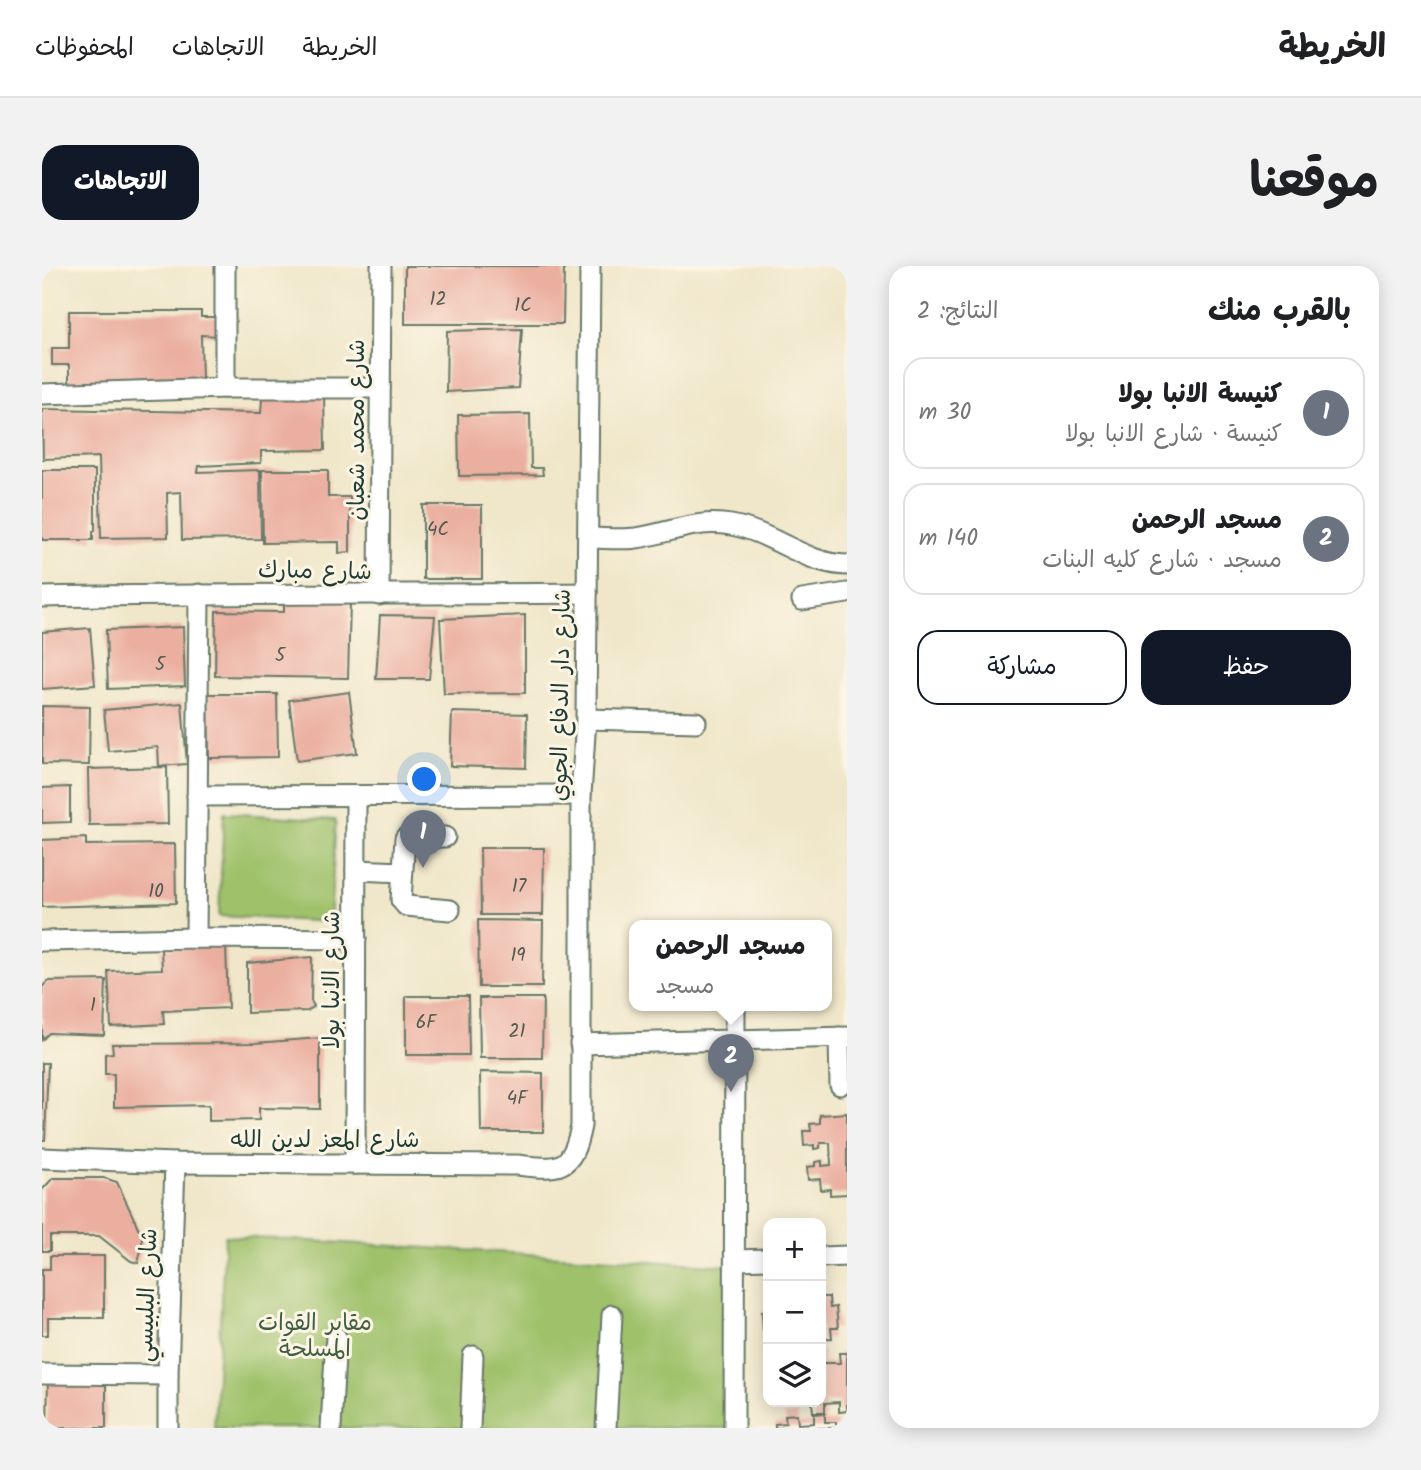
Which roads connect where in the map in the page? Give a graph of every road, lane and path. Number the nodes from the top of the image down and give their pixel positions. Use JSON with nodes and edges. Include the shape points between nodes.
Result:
{"nodes":[{"id":1,"x":225,"y":266,"type":"edge"},
{"id":2,"x":381,"y":266,"type":"edge"},
{"id":3,"x":590,"y":266,"type":"edge"},
{"id":4,"x":225,"y":388,"type":"junction"},
{"id":5,"x":380,"y":388,"type":"junction"},
{"id":6,"x":42,"y":394,"type":"edge"},
{"id":7,"x":588,"y":538,"type":"junction"},
{"id":8,"x":847,"y":565,"type":"edge"},
{"id":9,"x":199,"y":593,"type":"junction"},
{"id":10,"x":587,"y":593,"type":"junction"},
{"id":11,"x":847,"y":593,"type":"edge"},
{"id":12,"x":379,"y":595,"type":"junction"},
{"id":13,"x":42,"y":597,"type":"edge"},
{"id":14,"x":802,"y":600,"type":"dead end"},
{"id":15,"x":586,"y":719,"type":"junction"},
{"id":16,"x":696,"y":722,"type":"dead end"},
{"id":17,"x":197,"y":796,"type":"junction"},
{"id":18,"x":582,"y":796,"type":"junction"},
{"id":19,"x":356,"y":797,"type":"junction"},
{"id":20,"x":445,"y":837,"type":"dead end"},
{"id":21,"x":356,"y":870,"type":"junction"},
{"id":22,"x":402,"y":872,"type":"junction"},
{"id":23,"x":450,"y":910,"type":"dead end"},
{"id":24,"x":196,"y":938,"type":"junction"},
{"id":25,"x":356,"y":939,"type":"junction"},
{"id":26,"x":42,"y":941,"type":"edge"},
{"id":27,"x":735,"y":1011,"type":"edge"},
{"id":28,"x":843,"y":1037,"type":"edge"},
{"id":29,"x":736,"y":1040,"type":"junction"},
{"id":30,"x":580,"y":1044,"type":"junction"},
{"id":31,"x":839,"y":1085,"type":"dead end"},
{"id":32,"x":581,"y":1126,"type":"joint"},
{"id":33,"x":42,"y":1158,"type":"edge"},
{"id":34,"x":175,"y":1163,"type":"junction"},
{"id":35,"x":355,"y":1164,"type":"junction"},
{"id":36,"x":847,"y":1256,"type":"edge"},
{"id":37,"x":826,"y":1257,"type":"edge"},
{"id":38,"x":763,"y":1259,"type":"edge"},
{"id":39,"x":735,"y":1260,"type":"junction"},
{"id":40,"x":612,"y":1315,"type":"dead end"},
{"id":41,"x":336,"y":1336,"type":"dead end"},
{"id":42,"x":473,"y":1356,"type":"dead end"},
{"id":43,"x":42,"y":1374,"type":"edge"},
{"id":44,"x":168,"y":1375,"type":"junction"},
{"id":45,"x":168,"y":1428,"type":"edge"},
{"id":46,"x":331,"y":1428,"type":"edge"},
{"id":47,"x":470,"y":1428,"type":"edge"},
{"id":48,"x":606,"y":1428,"type":"edge"},
{"id":49,"x":734,"y":1428,"type":"edge"}],
"edges":[{"from":1,"to":4,"type":"street"},
{"from":2,"to":5,"type":"street","name":"شارع محمد شعبان"},
{"from":3,"to":7,"type":"street","name":"شارع دار الدفاع الجوي"},
{"from":4,"to":5,"type":"street"},
{"from":4,"to":6,"type":"street"},
{"from":5,"to":12,"type":"street","name":"شارع محمد شعبان"},
{"from":7,"to":8,"type":"street","via":[[637,538],[695,524],[728,525],[761,533],[813,559]]},
{"from":7,"to":10,"type":"street","name":"شارع دار الدفاع الجوي"},
{"from":9,"to":12,"type":"street","name":"شارع مبارك"},
{"from":9,"to":13,"type":"street","name":"شارع مبارك"},
{"from":9,"to":17,"type":"street"},
{"from":10,"to":12,"type":"street","name":"شارع مبارك"},
{"from":10,"to":15,"type":"street","name":"شارع دار الدفاع الجوي"},
{"from":11,"to":14,"type":"street"},
{"from":15,"to":16,"type":"street"},
{"from":15,"to":18,"type":"street","name":"شارع دار الدفاع الجوي"},
{"from":17,"to":19,"type":"street"},
{"from":17,"to":24,"type":"street"},
{"from":18,"to":19,"type":"street"},
{"from":18,"to":30,"type":"street","name":"شارع دار الدفاع الجوي"},
{"from":19,"to":21,"type":"street","name":"شارع الانبا بولا"},
{"from":20,"to":22,"type":"street","via":[[405,838]]},
{"from":21,"to":22,"type":"street"},
{"from":21,"to":25,"type":"street","name":"شارع الانبا بولا"},
{"from":22,"to":23,"type":"street","via":[[403,905]]},
{"from":24,"to":25,"type":"street"},
{"from":24,"to":26,"type":"street"},
{"from":25,"to":35,"type":"street","name":"شارع الانبا بولا"},
{"from":27,"to":29,"type":"street"},
{"from":28,"to":29,"type":"street"},
{"from":28,"to":31,"type":"street"},
{"from":29,"to":30,"type":"street"},
{"from":29,"to":39,"type":"street"},
{"from":30,"to":32,"type":"street","name":"شارع دار الدفاع الجوي"},
{"from":32,"to":35,"type":"street","name":"شارع المعز لدين الله","via":[[576,1152],[562,1165]]},
{"from":33,"to":34,"type":"street","name":"شارع المعز لدين الله"},
{"from":34,"to":35,"type":"street","name":"شارع المعز لدين الله"},
{"from":34,"to":44,"type":"street","name":"شارع البلبيسي"},
{"from":36,"to":37,"type":"street"},
{"from":38,"to":39,"type":"street"},
{"from":39,"to":49,"type":"street"},
{"from":40,"to":48,"type":"street"},
{"from":41,"to":46,"type":"street"},
{"from":42,"to":47,"type":"street"},
{"from":43,"to":44,"type":"street"},
{"from":44,"to":45,"type":"street","name":"شارع البلبيسي"}]}
